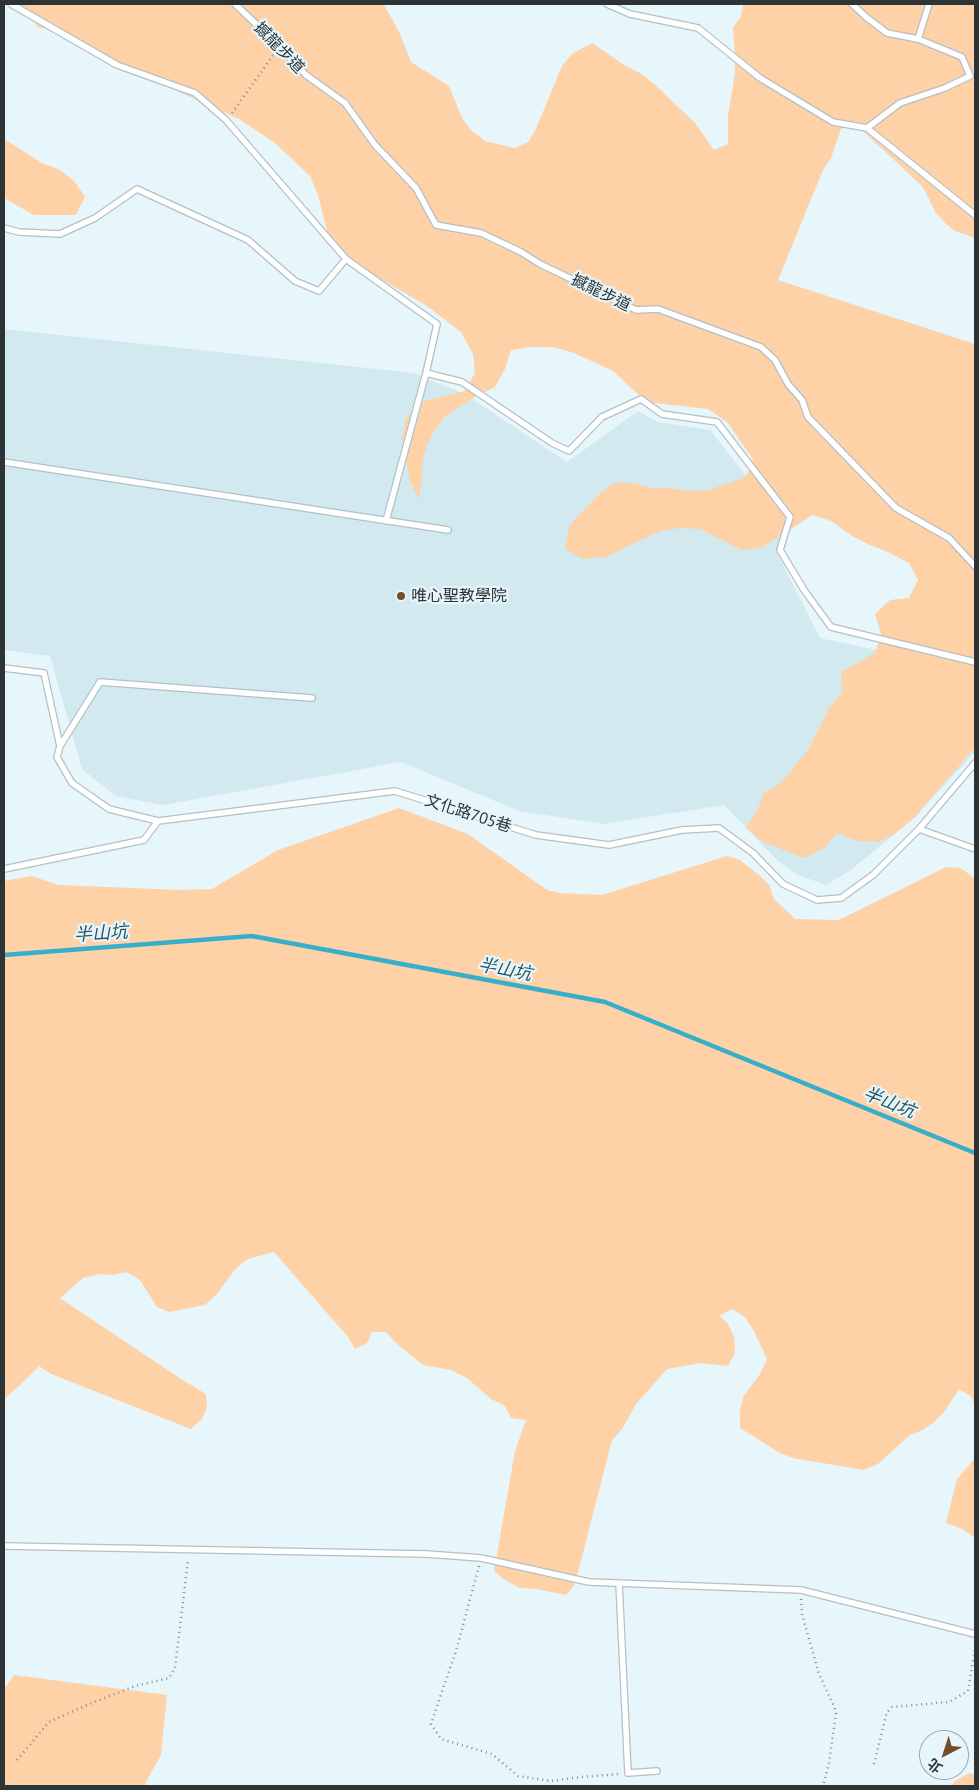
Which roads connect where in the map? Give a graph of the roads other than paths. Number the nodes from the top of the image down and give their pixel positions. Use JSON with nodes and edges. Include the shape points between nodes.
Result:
{"nodes":[{"id":1,"x":11,"y":4,"type":"edge"},
{"id":2,"x":235,"y":4,"type":"edge"},
{"id":3,"x":607,"y":4,"type":"edge"},
{"id":4,"x":852,"y":4,"type":"edge"},
{"id":5,"x":929,"y":4,"type":"edge"},
{"id":6,"x":918,"y":39,"type":"junction"},
{"id":7,"x":867,"y":128,"type":"junction"},
{"id":8,"x":975,"y":215,"type":"edge"},
{"id":9,"x":4,"y":228,"type":"edge"},
{"id":10,"x":346,"y":259,"type":"junction"},
{"id":11,"x":426,"y":373,"type":"junction"},
{"id":12,"x":4,"y":462,"type":"edge"},
{"id":13,"x":386,"y":521,"type":"junction"},
{"id":14,"x":448,"y":530,"type":"dead end"},
{"id":15,"x":975,"y":566,"type":"edge"},
{"id":16,"x":975,"y":662,"type":"edge"},
{"id":17,"x":4,"y":668,"type":"edge"},
{"id":18,"x":312,"y":698,"type":"dead end"},
{"id":19,"x":60,"y":746,"type":"junction"},
{"id":20,"x":975,"y":762,"type":"edge"},
{"id":21,"x":158,"y":821,"type":"junction"},
{"id":22,"x":919,"y":829,"type":"junction"},
{"id":23,"x":975,"y":849,"type":"edge"},
{"id":24,"x":4,"y":869,"type":"edge"},
{"id":25,"x":4,"y":1546,"type":"edge"},
{"id":26,"x":618,"y":1583,"type":"junction"},
{"id":27,"x":975,"y":1634,"type":"edge"},
{"id":28,"x":657,"y":1771,"type":"dead end"}],
"edges":[{"from":1,"to":10,"type":"lane","via":[[117,65],[195,93],[226,120]]},
{"from":2,"to":15,"type":"lane","name":"撼龍步道","via":[[306,75],[345,103],[375,145],[416,188],[436,225],[481,232],[636,310],[658,309],[761,347],[775,360],[788,384],[802,400],[808,417],[896,508],[949,538]]},
{"from":3,"to":7,"type":"lane","via":[[630,14],[698,28],[760,78],[833,122]]},
{"from":4,"to":6,"type":"lane","via":[[887,33]]},
{"from":5,"to":6,"type":"lane"},
{"from":6,"to":7,"type":"lane","via":[[962,57],[970,76],[900,103]]},
{"from":7,"to":8,"type":"lane"},
{"from":9,"to":10,"type":"lane","via":[[60,234],[95,218],[137,189],[248,240],[295,281],[319,291]]},
{"from":10,"to":11,"type":"lane","via":[[437,324]]},
{"from":11,"to":13,"type":"lane"},
{"from":11,"to":16,"type":"lane","via":[[462,382],[569,451],[602,417],[641,399],[662,414],[717,422],[790,517],[780,550],[831,626]]},
{"from":12,"to":13,"type":"lane"},
{"from":13,"to":14,"type":"lane"},
{"from":17,"to":19,"type":"lane","name":"文化路705巷","via":[[44,673]]},
{"from":18,"to":19,"type":"lane","via":[[100,682]]},
{"from":19,"to":21,"type":"lane","name":"文化路705巷","via":[[56,757],[72,783],[109,809]]},
{"from":20,"to":22,"type":"lane","name":"文化路705巷"},
{"from":21,"to":22,"type":"lane","name":"文化路705巷","via":[[395,791],[536,835],[609,845],[682,830],[719,828],[753,853],[782,884],[817,900],[841,898],[873,875]]},
{"from":21,"to":24,"type":"lane","via":[[144,840]]},
{"from":22,"to":23,"type":"lane"},
{"from":25,"to":26,"type":"lane","via":[[426,1554],[481,1558],[589,1582]]},
{"from":26,"to":27,"type":"lane","via":[[801,1590]]},
{"from":26,"to":28,"type":"lane","via":[[628,1773]]}]}
